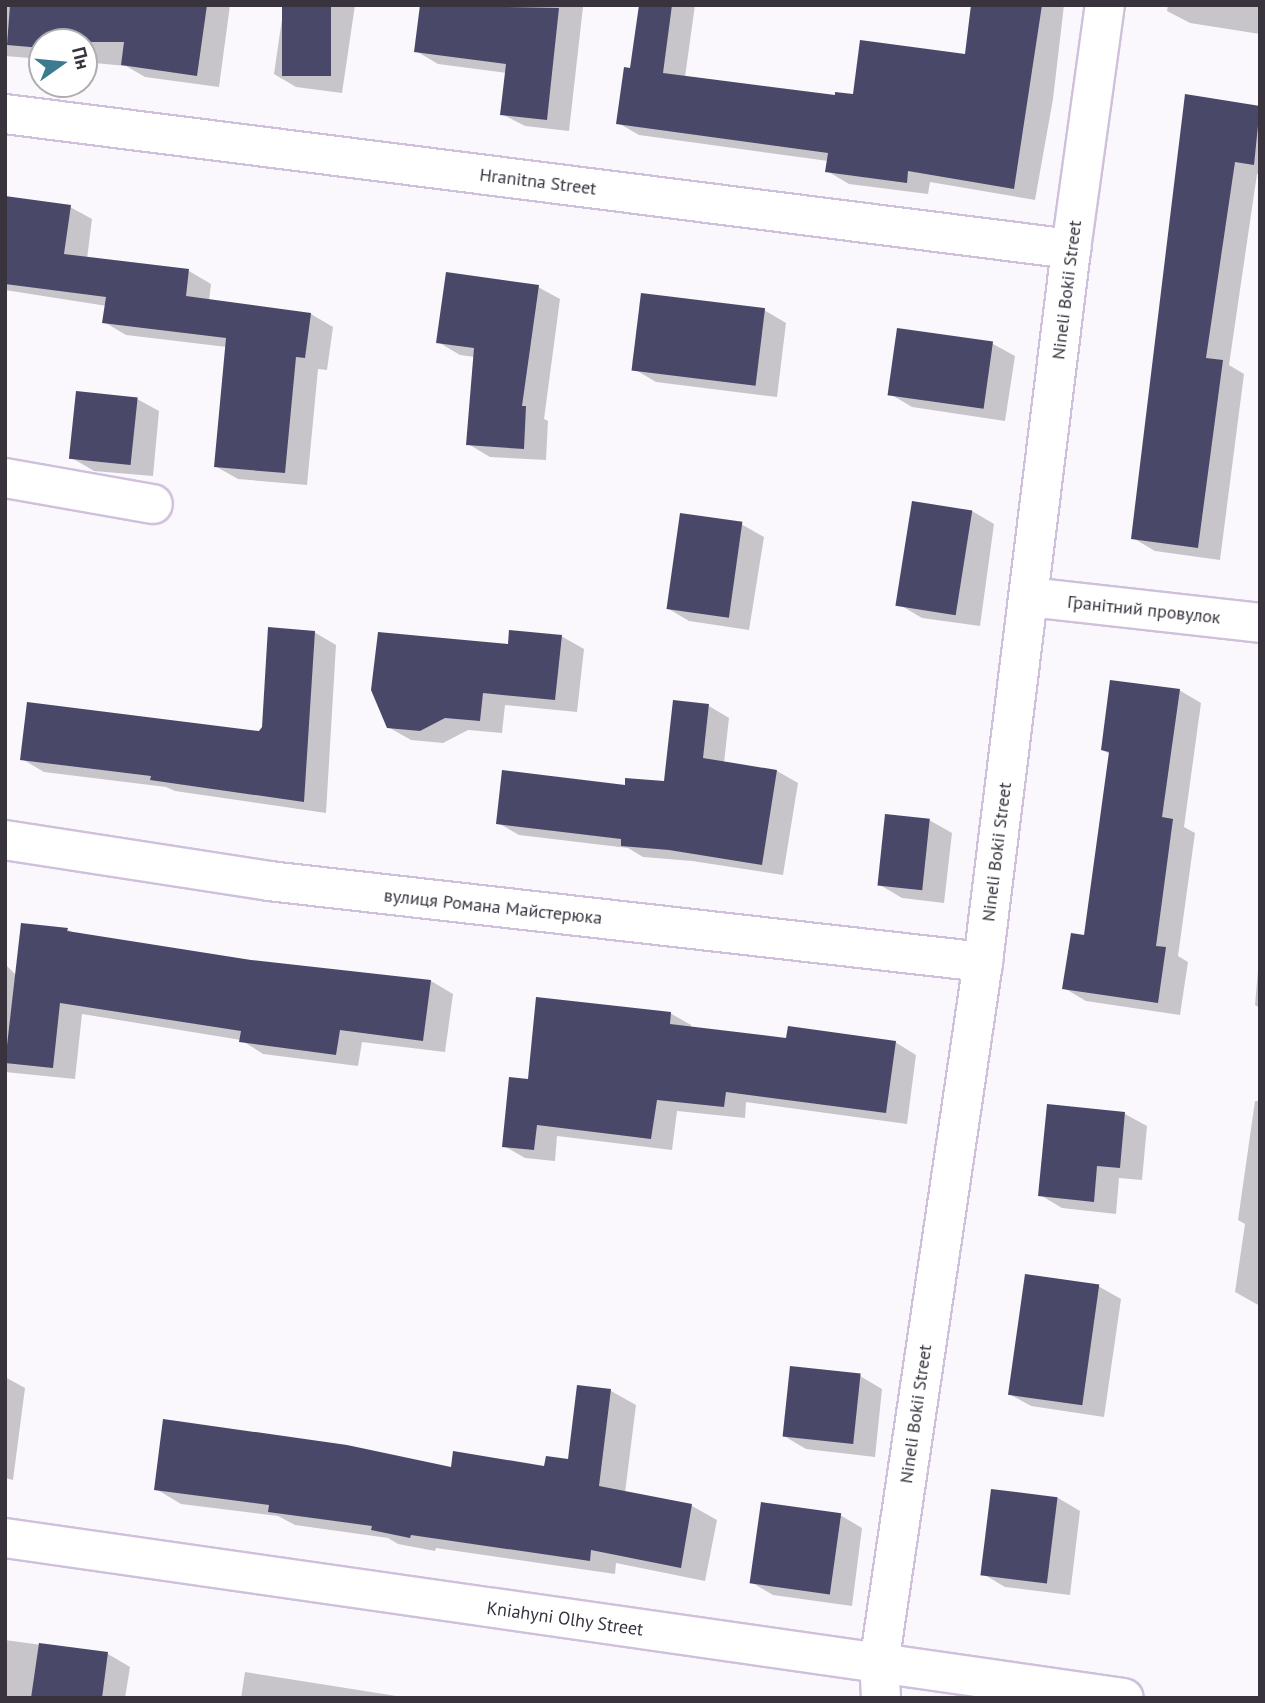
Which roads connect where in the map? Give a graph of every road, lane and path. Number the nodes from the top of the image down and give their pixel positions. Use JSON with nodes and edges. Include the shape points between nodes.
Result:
{"nodes":[{"id":1,"x":1105,"y":5,"type":"edge"},
{"id":2,"x":5,"y":114,"type":"edge"},
{"id":3,"x":1071,"y":249,"type":"junction"},
{"id":4,"x":5,"y":478,"type":"edge"},
{"id":5,"x":153,"y":504,"type":"dead end"},
{"id":6,"x":1029,"y":597,"type":"junction"},
{"id":7,"x":1260,"y":623,"type":"edge"},
{"id":8,"x":5,"y":841,"type":"edge"},
{"id":9,"x":983,"y":962,"type":"junction"},
{"id":10,"x":5,"y":1538,"type":"edge"},
{"id":11,"x":880,"y":1681,"type":"edge"},
{"id":12,"x":1124,"y":1698,"type":"edge"}],
"edges":[{"from":1,"to":3,"type":"street","name":"Nineli Bokii Street"},
{"from":2,"to":3,"type":"street","name":"Hranitna Street"},
{"from":3,"to":6,"type":"street","name":"Nineli Bokii Street"},
{"from":4,"to":5,"type":"street"},
{"from":6,"to":7,"type":"street","name":"Гранітний провулок"},
{"from":6,"to":9,"type":"street","name":"Nineli Bokii Street"},
{"from":8,"to":9,"type":"street","name":"вулиця Романа Майстерюка","via":[[269,881]]},
{"from":9,"to":11,"type":"street","name":"Nineli Bokii Street"},
{"from":10,"to":11,"type":"street","name":"Kniahyni Olhy Street"},
{"from":11,"to":12,"type":"street","name":"Kniahyni Olhy Street"}]}
